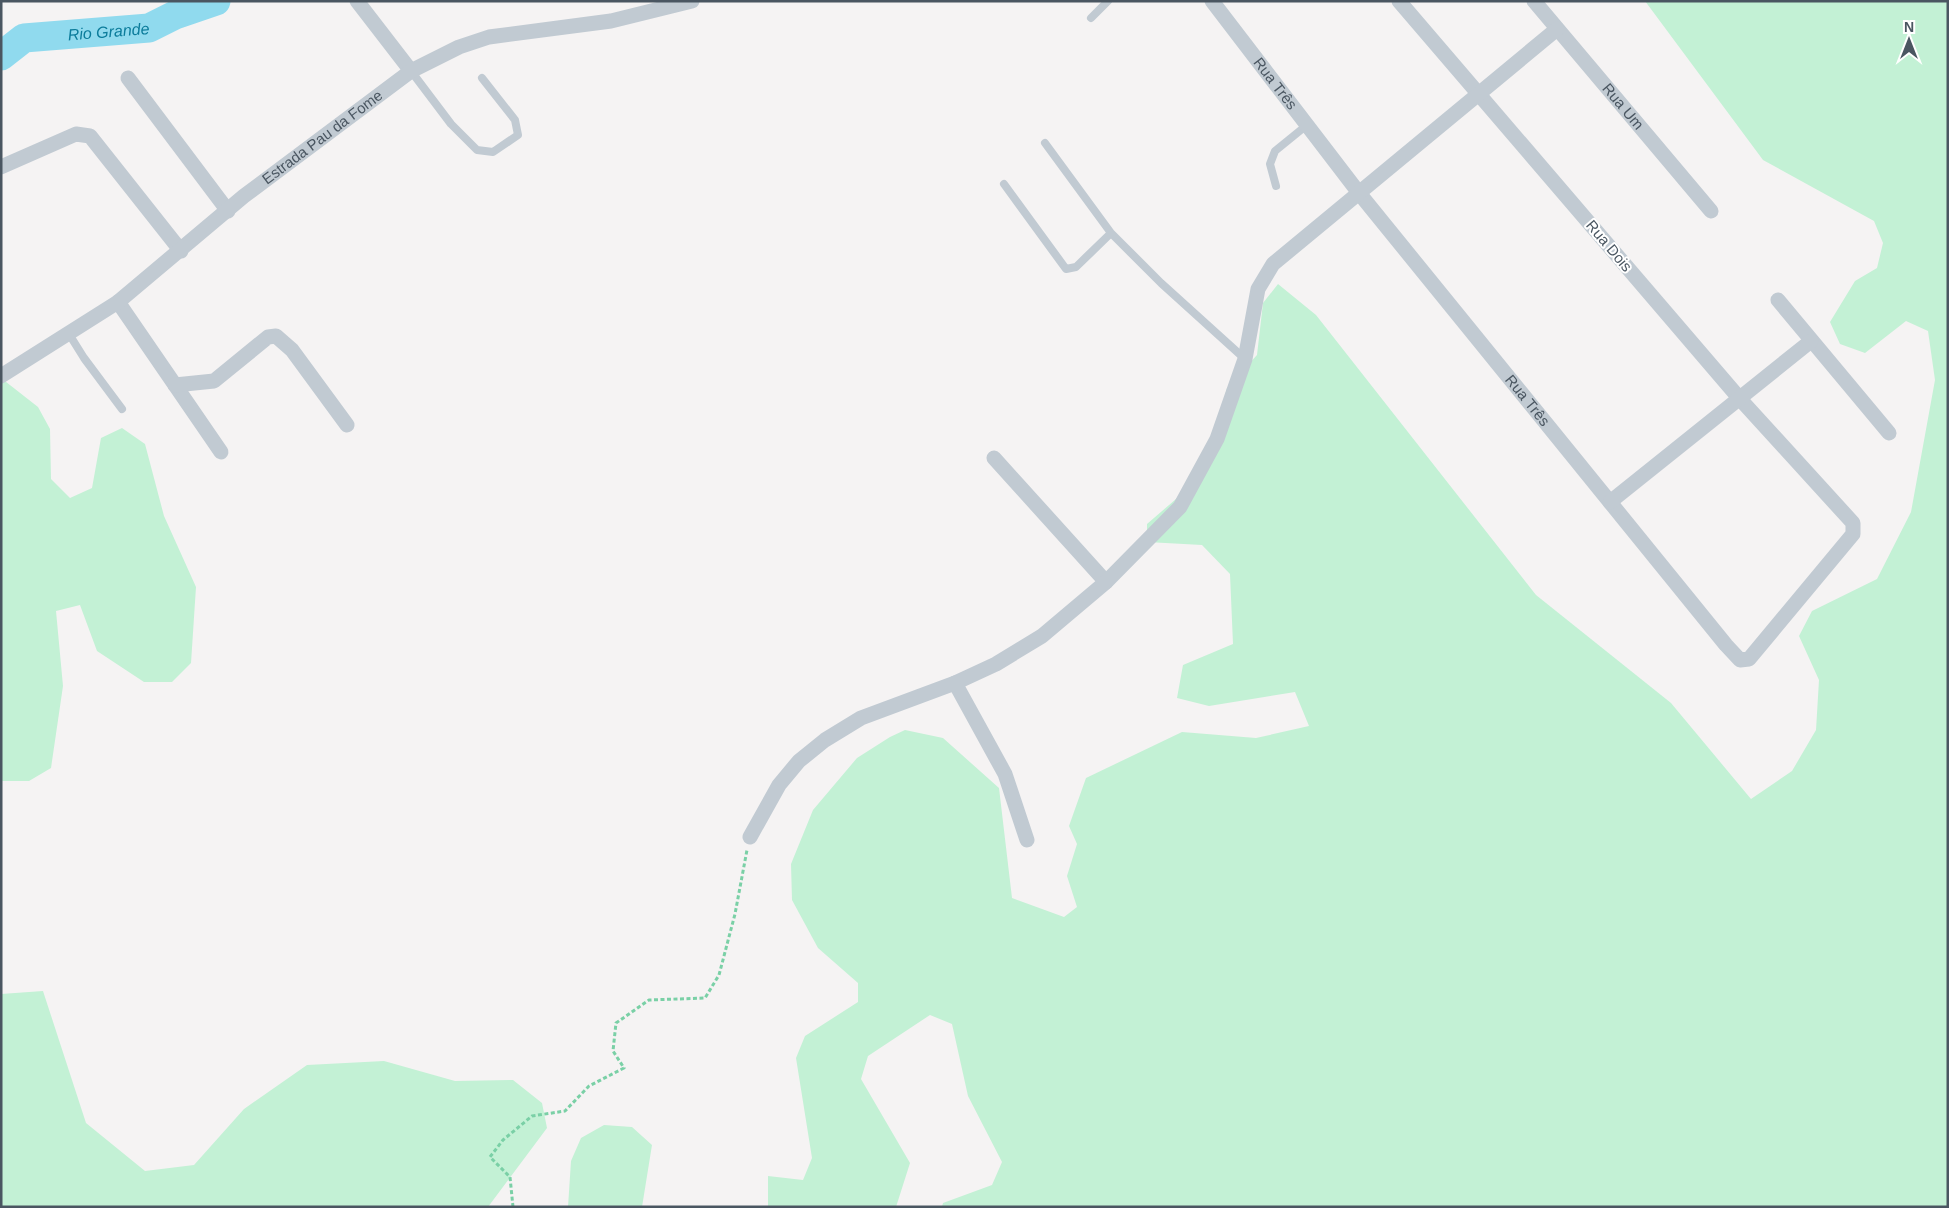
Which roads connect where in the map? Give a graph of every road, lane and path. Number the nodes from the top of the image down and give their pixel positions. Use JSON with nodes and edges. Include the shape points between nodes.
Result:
{"nodes":[{"id":1,"x":357,"y":1,"type":"edge"},
{"id":2,"x":692,"y":1,"type":"edge"},
{"id":3,"x":1108,"y":1,"type":"edge"},
{"id":4,"x":1212,"y":1,"type":"edge"},
{"id":5,"x":1399,"y":1,"type":"edge"},
{"id":6,"x":1534,"y":1,"type":"edge"},
{"id":7,"x":1091,"y":18,"type":"dead end"},
{"id":8,"x":1557,"y":29,"type":"junction"},
{"id":9,"x":411,"y":71,"type":"junction"},
{"id":10,"x":128,"y":78,"type":"dead end"},
{"id":11,"x":482,"y":78,"type":"dead end"},
{"id":12,"x":1479,"y":92,"type":"junction"},
{"id":13,"x":1307,"y":125,"type":"junction"},
{"id":14,"x":1045,"y":143,"type":"dead end"},
{"id":15,"x":1,"y":167,"type":"edge"},
{"id":16,"x":1004,"y":184,"type":"dead end"},
{"id":17,"x":1276,"y":186,"type":"dead end"},
{"id":18,"x":1359,"y":193,"type":"junction"},
{"id":19,"x":228,"y":211,"type":"junction"},
{"id":20,"x":1711,"y":211,"type":"dead end"},
{"id":21,"x":1112,"y":233,"type":"junction"},
{"id":22,"x":181,"y":251,"type":"junction"},
{"id":23,"x":1778,"y":300,"type":"dead end"},
{"id":24,"x":118,"y":302,"type":"junction"},
{"id":25,"x":69,"y":334,"type":"junction"},
{"id":26,"x":1811,"y":341,"type":"junction"},
{"id":27,"x":1246,"y":359,"type":"junction"},
{"id":28,"x":1,"y":376,"type":"edge"},
{"id":29,"x":175,"y":386,"type":"junction"},
{"id":30,"x":1740,"y":399,"type":"junction"},
{"id":31,"x":122,"y":409,"type":"dead end"},
{"id":32,"x":347,"y":425,"type":"dead end"},
{"id":33,"x":1889,"y":434,"type":"dead end"},
{"id":34,"x":221,"y":452,"type":"dead end"},
{"id":35,"x":994,"y":458,"type":"dead end"},
{"id":36,"x":1610,"y":502,"type":"junction"},
{"id":37,"x":1853,"y":534,"type":"joint"},
{"id":38,"x":1106,"y":582,"type":"junction"},
{"id":39,"x":955,"y":683,"type":"junction"},
{"id":40,"x":750,"y":838,"type":"joint"},
{"id":41,"x":1027,"y":840,"type":"dead end"},
{"id":42,"x":513,"y":1207,"type":"edge"}],
"edges":[{"from":1,"to":9,"type":"street"},
{"from":2,"to":9,"type":"street","name":"Estrada Pau da Fome","via":[[611,21],[489,37],[459,47]]},
{"from":3,"to":7,"type":"lane"},
{"from":4,"to":13,"type":"street","name":"Rua Três"},
{"from":5,"to":12,"type":"street","name":"Rua Dois"},
{"from":6,"to":8,"type":"street","name":"Rua Um"},
{"from":8,"to":12,"type":"street"},
{"from":8,"to":20,"type":"street","name":"Rua Um"},
{"from":9,"to":11,"type":"lane","via":[[451,124],[477,150],[493,152],[518,134],[515,120]]},
{"from":9,"to":19,"type":"street","name":"Estrada Pau da Fome"},
{"from":10,"to":19,"type":"street"},
{"from":12,"to":18,"type":"street"},
{"from":12,"to":30,"type":"street","name":"Rua Dois"},
{"from":13,"to":17,"type":"lane","via":[[1275,151],[1270,164]]},
{"from":13,"to":18,"type":"street","name":"Rua Três"},
{"from":14,"to":21,"type":"lane"},
{"from":15,"to":22,"type":"street","via":[[76,134],[90,136]]},
{"from":16,"to":21,"type":"lane","via":[[1066,269],[1076,267]]},
{"from":18,"to":27,"type":"street","via":[[1273,264],[1264,276],[1258,289]]},
{"from":18,"to":36,"type":"street","name":"Rua Três"},
{"from":19,"to":22,"type":"street","name":"Estrada Pau da Fome"},
{"from":21,"to":27,"type":"lane"},
{"from":22,"to":24,"type":"street","name":"Estrada Pau da Fome"},
{"from":23,"to":26,"type":"street"},
{"from":24,"to":25,"type":"street","name":"Estrada Pau da Fome"},
{"from":24,"to":29,"type":"street"},
{"from":25,"to":28,"type":"street","name":"Estrada Pau da Fome"},
{"from":25,"to":31,"type":"lane"},
{"from":26,"to":30,"type":"street"},
{"from":26,"to":33,"type":"street"},
{"from":27,"to":38,"type":"street","via":[[1216,439],[1180,507]]},
{"from":29,"to":32,"type":"street","via":[[214,381],[268,337],[276,336],[292,350]]},
{"from":29,"to":34,"type":"street"},
{"from":30,"to":36,"type":"street"},
{"from":30,"to":37,"type":"street","name":"Rua Dois","via":[[1851,519]]},
{"from":35,"to":38,"type":"street"},
{"from":36,"to":37,"type":"street","name":"Rua Três","via":[[1729,649],[1744,661],[1757,650]]},
{"from":38,"to":39,"type":"street","via":[[1042,636],[996,664]]},
{"from":39,"to":40,"type":"street","via":[[861,718],[825,740],[799,761],[779,785]]},
{"from":39,"to":41,"type":"street","via":[[1005,774]]},
{"from":40,"to":42,"type":"path","via":[[719,975],[705,998],[648,1000],[616,1022],[613,1051],[624,1068],[590,1086],[565,1111],[532,1116],[503,1140],[490,1158],[510,1177]]}]}
